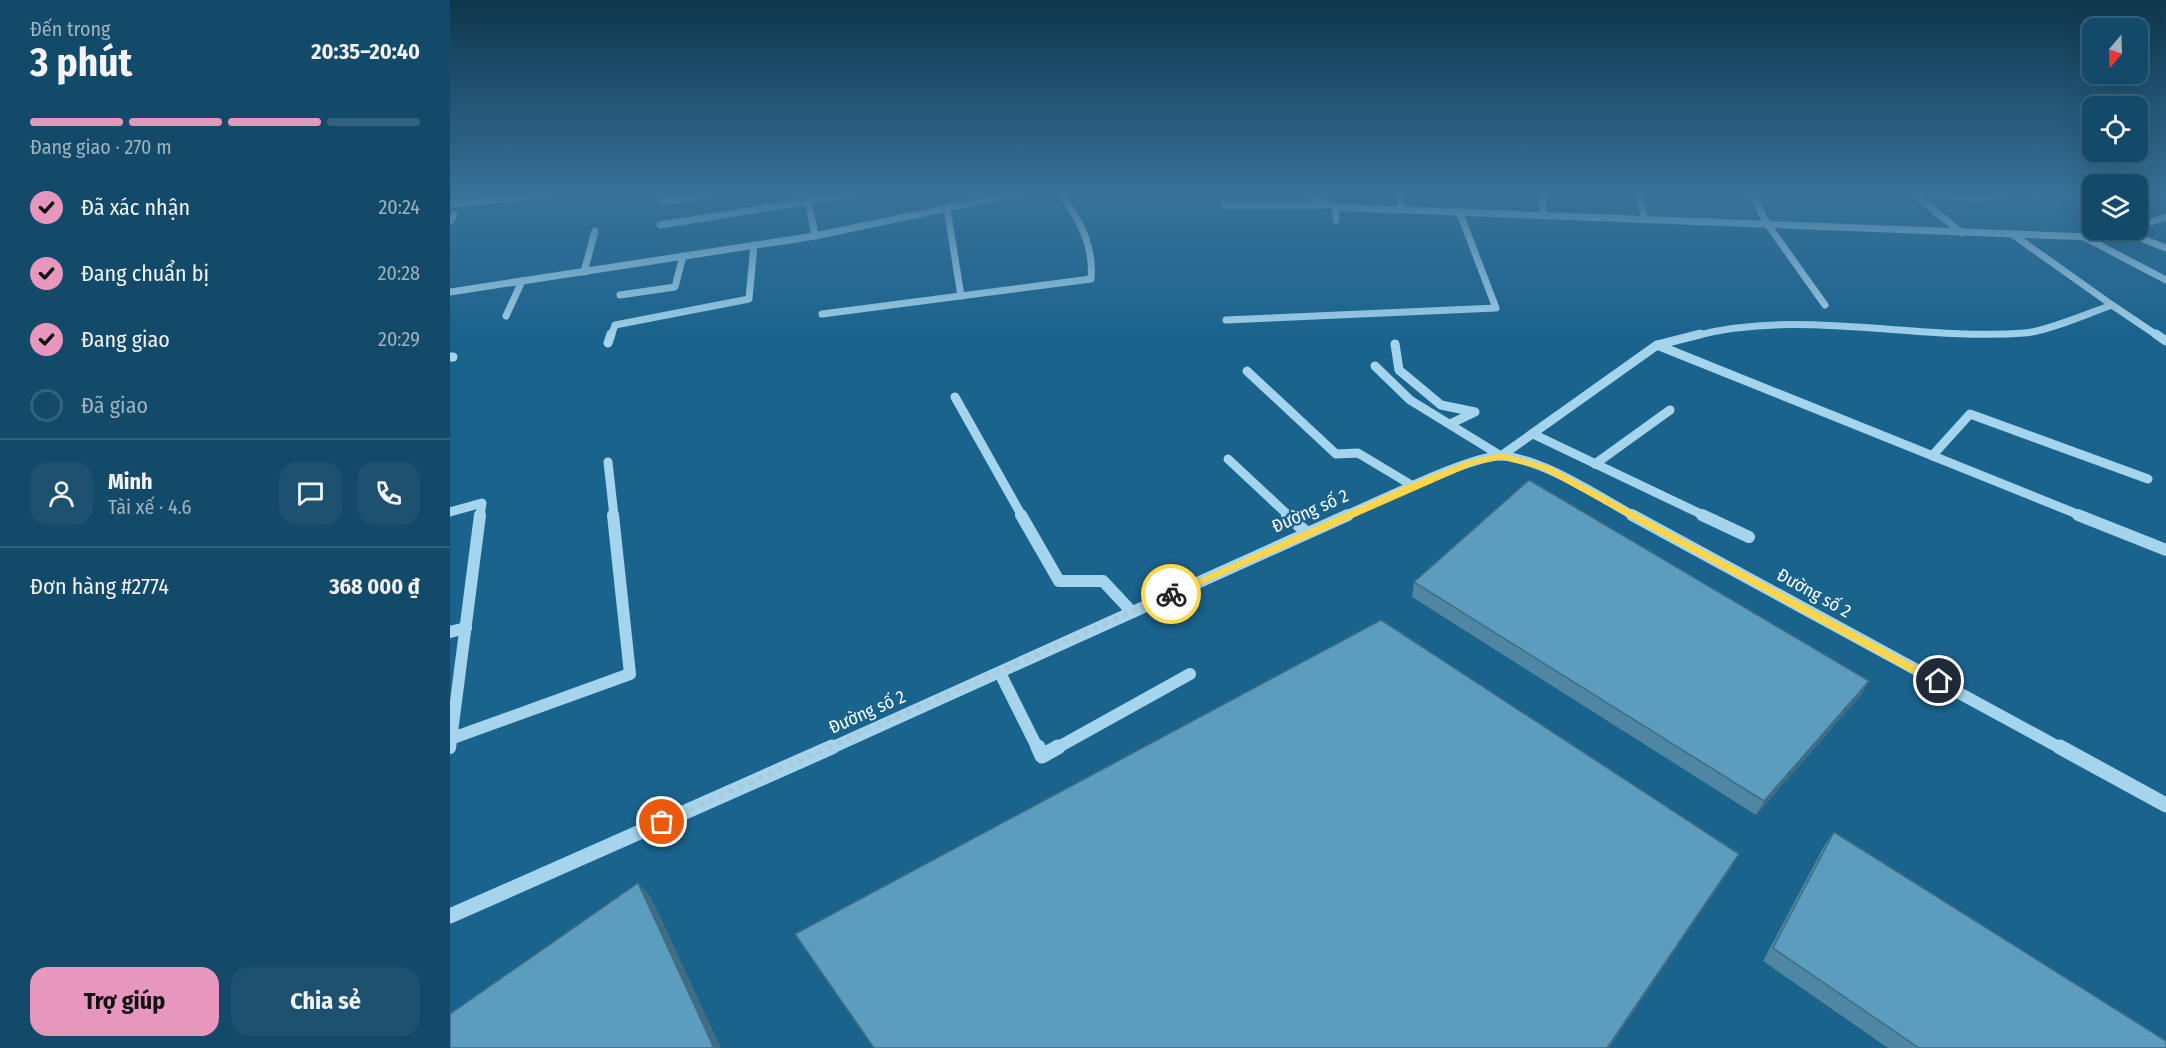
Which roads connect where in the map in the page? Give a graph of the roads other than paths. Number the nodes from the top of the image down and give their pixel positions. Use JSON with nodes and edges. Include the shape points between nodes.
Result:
{"nodes":[{"id":1,"x":592,"y":244,"type":"edge"},
{"id":2,"x":761,"y":244,"type":"edge"},
{"id":3,"x":953,"y":244,"type":"edge"},
{"id":4,"x":1090,"y":244,"type":"edge"},
{"id":5,"x":1472,"y":244,"type":"edge"},
{"id":6,"x":1781,"y":244,"type":"edge"},
{"id":7,"x":2026,"y":244,"type":"edge"},
{"id":8,"x":2097,"y":244,"type":"edge"},
{"id":9,"x":754,"y":245,"type":"junction"},
{"id":10,"x":683,"y":256,"type":"junction"},
{"id":11,"x":584,"y":272,"type":"junction"},
{"id":12,"x":2166,"y":280,"type":"edge"},
{"id":13,"x":522,"y":281,"type":"junction"},
{"id":14,"x":450,"y":292,"type":"edge"},
{"id":15,"x":621,"y":295,"type":"dead end"},
{"id":16,"x":961,"y":296,"type":"junction"},
{"id":17,"x":1825,"y":305,"type":"dead end"},
{"id":18,"x":2112,"y":305,"type":"junction"},
{"id":19,"x":822,"y":314,"type":"dead end"},
{"id":20,"x":506,"y":316,"type":"dead end"},
{"id":21,"x":1227,"y":320,"type":"dead end"},
{"id":22,"x":2166,"y":341,"type":"edge"},
{"id":23,"x":608,"y":343,"type":"dead end"},
{"id":24,"x":1395,"y":344,"type":"dead end"},
{"id":25,"x":1657,"y":345,"type":"junction"},
{"id":26,"x":1375,"y":366,"type":"dead end"},
{"id":27,"x":1247,"y":371,"type":"dead end"},
{"id":28,"x":955,"y":398,"type":"dead end"},
{"id":29,"x":1670,"y":410,"type":"dead end"},
{"id":30,"x":1450,"y":424,"type":"junction"},
{"id":31,"x":1533,"y":434,"type":"junction"},
{"id":32,"x":1502,"y":456,"type":"junction"},
{"id":33,"x":1932,"y":456,"type":"junction"},
{"id":34,"x":1228,"y":459,"type":"dead end"},
{"id":35,"x":608,"y":462,"type":"dead end"},
{"id":36,"x":1595,"y":464,"type":"junction"},
{"id":37,"x":2148,"y":479,"type":"dead end"},
{"id":38,"x":1413,"y":486,"type":"junction"},
{"id":39,"x":450,"y":512,"type":"edge"},
{"id":40,"x":1306,"y":532,"type":"junction"},
{"id":41,"x":1749,"y":537,"type":"dead end"},
{"id":42,"x":2166,"y":550,"type":"edge"},
{"id":43,"x":1132,"y":612,"type":"junction"},
{"id":44,"x":466,"y":628,"type":"junction"},
{"id":45,"x":450,"y":632,"type":"edge"},
{"id":46,"x":1000,"y":673,"type":"junction"},
{"id":47,"x":1191,"y":674,"type":"dead end"},
{"id":48,"x":450,"y":742,"type":"edge"},
{"id":49,"x":2166,"y":805,"type":"edge"},
{"id":50,"x":450,"y":916,"type":"edge"}],
"edges":[{"from":1,"to":11,"type":"street"},
{"from":2,"to":9,"type":"street"},
{"from":3,"to":16,"type":"street"},
{"from":4,"to":16,"type":"street","via":[[1094,258],[1091,279]]},
{"from":5,"to":21,"type":"street","via":[[1496,308]]},
{"from":6,"to":17,"type":"street"},
{"from":7,"to":18,"type":"street"},
{"from":8,"to":12,"type":"street"},
{"from":9,"to":10,"type":"street"},
{"from":9,"to":23,"type":"street","via":[[749,299],[615,325]]},
{"from":10,"to":11,"type":"street"},
{"from":10,"to":15,"type":"street","via":[[675,287]]},
{"from":11,"to":13,"type":"street"},
{"from":13,"to":14,"type":"street"},
{"from":13,"to":20,"type":"street"},
{"from":16,"to":19,"type":"street"},
{"from":18,"to":22,"type":"street"},
{"from":18,"to":25,"type":"street","via":[[2028,333],[1957,333],[1846,325],[1724,328]]},
{"from":24,"to":30,"type":"street","via":[[1399,369],[1441,405],[1475,412]]},
{"from":25,"to":31,"type":"street"},
{"from":25,"to":33,"type":"street"},
{"from":26,"to":30,"type":"street","via":[[1410,400]]},
{"from":27,"to":38,"type":"street","via":[[1336,454],[1358,453]]},
{"from":28,"to":43,"type":"street","via":[[1059,581],[1103,581]]},
{"from":29,"to":36,"type":"street"},
{"from":30,"to":32,"type":"street"},
{"from":31,"to":32,"type":"street"},
{"from":31,"to":36,"type":"street"},
{"from":32,"to":38,"type":"street","name":"Đường số 2","via":[[1470,463]]},
{"from":32,"to":49,"type":"street","name":"Đường số 2","via":[[1546,468]]},
{"from":33,"to":37,"type":"street","via":[[1970,414]]},
{"from":33,"to":42,"type":"street"},
{"from":34,"to":40,"type":"street"},
{"from":35,"to":48,"type":"street","via":[[630,674]]},
{"from":36,"to":41,"type":"street"},
{"from":38,"to":40,"type":"street","name":"Đường số 2"},
{"from":39,"to":44,"type":"street","via":[[482,503]]},
{"from":40,"to":43,"type":"street","name":"Đường số 2"},
{"from":43,"to":46,"type":"street","name":"Đường số 2"},
{"from":44,"to":45,"type":"street"},
{"from":44,"to":48,"type":"street"},
{"from":46,"to":47,"type":"street","via":[[1042,756]]},
{"from":46,"to":50,"type":"street","name":"Đường số 2"}]}
